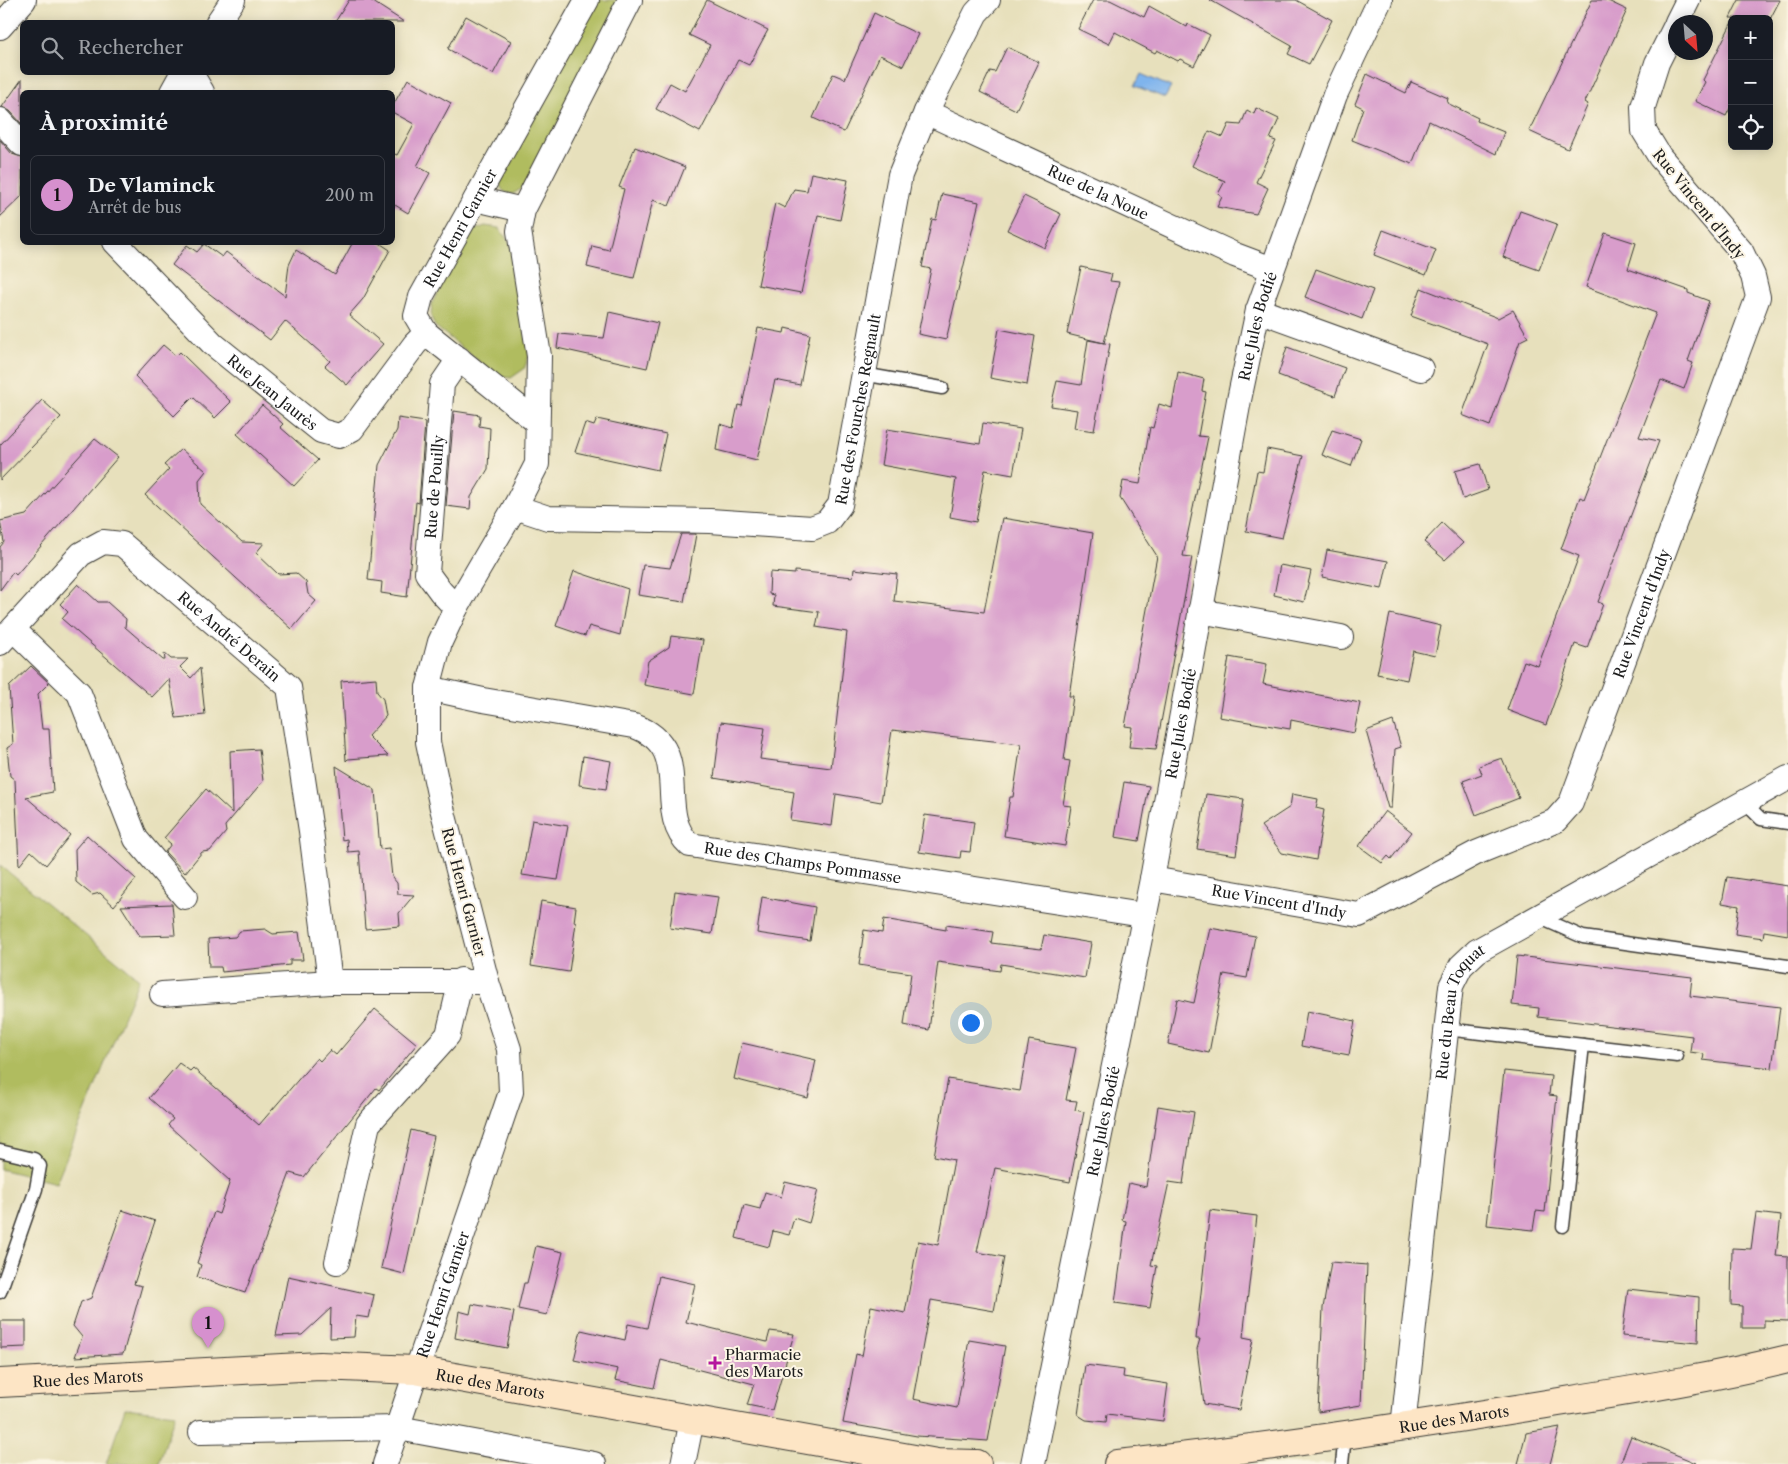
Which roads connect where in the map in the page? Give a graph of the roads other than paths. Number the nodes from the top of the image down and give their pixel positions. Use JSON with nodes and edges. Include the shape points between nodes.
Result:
{"nodes":[{"id":1,"x":24,"y":0,"type":"edge"},
{"id":2,"x":233,"y":0,"type":"edge"},
{"id":3,"x":587,"y":0,"type":"edge"},
{"id":4,"x":630,"y":0,"type":"edge"},
{"id":5,"x":988,"y":0,"type":"edge"},
{"id":6,"x":1380,"y":0,"type":"edge"},
{"id":7,"x":1688,"y":0,"type":"edge"},
{"id":8,"x":1680,"y":15,"type":"edge"},
{"id":9,"x":219,"y":20,"type":"edge"},
{"id":10,"x":0,"y":26,"type":"edge"},
{"id":11,"x":1668,"y":40,"type":"edge"},
{"id":12,"x":181,"y":75,"type":"edge"},
{"id":13,"x":192,"y":75,"type":"edge"},
{"id":14,"x":173,"y":90,"type":"edge"},
{"id":15,"x":201,"y":90,"type":"edge"},
{"id":16,"x":926,"y":112,"type":"junction"},
{"id":17,"x":0,"y":120,"type":"edge"},
{"id":18,"x":20,"y":142,"type":"edge"},
{"id":19,"x":476,"y":199,"type":"junction"},
{"id":20,"x":523,"y":210,"type":"junction"},
{"id":21,"x":118,"y":245,"type":"edge"},
{"id":22,"x":1272,"y":269,"type":"junction"},
{"id":23,"x":1258,"y":310,"type":"junction"},
{"id":24,"x":426,"y":333,"type":"junction"},
{"id":25,"x":458,"y":359,"type":"junction"},
{"id":26,"x":1421,"y":369,"type":"dead end"},
{"id":27,"x":863,"y":374,"type":"junction"},
{"id":28,"x":942,"y":388,"type":"dead end"},
{"id":29,"x":537,"y":422,"type":"junction"},
{"id":30,"x":515,"y":507,"type":"junction"},
{"id":31,"x":456,"y":608,"type":"junction"},
{"id":32,"x":1200,"y":611,"type":"junction"},
{"id":33,"x":7,"y":636,"type":"edge"},
{"id":34,"x":1340,"y":637,"type":"dead end"},
{"id":35,"x":428,"y":688,"type":"junction"},
{"id":36,"x":1788,"y":778,"type":"edge"},
{"id":37,"x":1744,"y":802,"type":"junction"},
{"id":38,"x":1788,"y":822,"type":"edge"},
{"id":39,"x":1152,"y":879,"type":"junction"},
{"id":40,"x":185,"y":897,"type":"dead end"},
{"id":41,"x":1144,"y":915,"type":"junction"},
{"id":42,"x":1538,"y":917,"type":"junction"},
{"id":43,"x":1788,"y":966,"type":"edge"},
{"id":44,"x":461,"y":980,"type":"junction"},
{"id":45,"x":330,"y":982,"type":"junction"},
{"id":46,"x":487,"y":982,"type":"junction"},
{"id":47,"x":162,"y":994,"type":"dead end"},
{"id":48,"x":1446,"y":1029,"type":"junction"},
{"id":49,"x":1583,"y":1045,"type":"junction"},
{"id":50,"x":1677,"y":1056,"type":"dead end"},
{"id":51,"x":0,"y":1151,"type":"edge"},
{"id":52,"x":1563,"y":1226,"type":"dead end"},
{"id":53,"x":337,"y":1262,"type":"dead end"},
{"id":54,"x":0,"y":1292,"type":"edge"},
{"id":55,"x":1788,"y":1359,"type":"edge"},
{"id":56,"x":415,"y":1370,"type":"junction"},
{"id":57,"x":0,"y":1383,"type":"edge"},
{"id":58,"x":692,"y":1420,"type":"junction"},
{"id":59,"x":1403,"y":1427,"type":"junction"},
{"id":60,"x":398,"y":1428,"type":"junction"},
{"id":61,"x":201,"y":1432,"type":"dead end"},
{"id":62,"x":1345,"y":1435,"type":"junction"},
{"id":63,"x":887,"y":1459,"type":"edge"},
{"id":64,"x":385,"y":1464,"type":"edge"},
{"id":65,"x":594,"y":1464,"type":"edge"},
{"id":66,"x":683,"y":1464,"type":"edge"},
{"id":67,"x":977,"y":1464,"type":"edge"},
{"id":68,"x":1033,"y":1464,"type":"edge"},
{"id":69,"x":1118,"y":1464,"type":"edge"},
{"id":70,"x":1342,"y":1464,"type":"edge"}],
"edges":[{"from":1,"to":10,"type":"street"},
{"from":2,"to":9,"type":"street"},
{"from":3,"to":19,"type":"street","name":"Rue Henri Garnier"},
{"from":4,"to":20,"type":"street","name":"Rue Henri Garnier"},
{"from":5,"to":16,"type":"street","name":"Rue des Fourches Regnault","via":[[976,13]]},
{"from":6,"to":22,"type":"street","name":"Rue Jules Bodié","via":[[1335,95]]},
{"from":7,"to":8,"type":"street","name":"Rue Vincent d'Indy"},
{"from":11,"to":39,"type":"street","name":"Rue Vincent d'Indy","via":[[1643,106],[1644,131],[1660,157],[1741,251],[1753,276],[1758,297],[1571,803],[1555,821],[1476,853],[1359,915]]},
{"from":12,"to":14,"type":"street"},
{"from":13,"to":15,"type":"street"},
{"from":16,"to":22,"type":"street","name":"Rue de la Noue","via":[[1226,251]]},
{"from":16,"to":27,"type":"street","name":"Rue des Fourches Regnault","via":[[900,175]]},
{"from":17,"to":18,"type":"street"},
{"from":19,"to":20,"type":"street"},
{"from":19,"to":24,"type":"street","name":"Rue Henri Garnier","via":[[421,297],[416,316]]},
{"from":20,"to":29,"type":"street","name":"Rue Henri Garnier","via":[[518,231],[539,356]]},
{"from":21,"to":24,"type":"street","name":"Rue Jean Jaurès","via":[[213,344],[321,431],[339,436],[352,429]]},
{"from":22,"to":23,"type":"street","name":"Rue Jules Bodié"},
{"from":23,"to":26,"type":"street"},
{"from":23,"to":32,"type":"street","name":"Rue Jules Bodié"},
{"from":24,"to":25,"type":"street","name":"Rue Henri Garnier"},
{"from":25,"to":29,"type":"street","name":"Rue Henri Garnier"},
{"from":25,"to":31,"type":"street","name":"Rue de Pouilly","via":[[442,384],[427,573]]},
{"from":27,"to":28,"type":"lane"},
{"from":27,"to":30,"type":"street","name":"Rue des Fourches Regnault","via":[[840,505],[827,522],[812,528],[710,521],[548,518]]},
{"from":29,"to":30,"type":"street","name":"Rue Henri Garnier","via":[[537,464]]},
{"from":30,"to":31,"type":"street","name":"Rue Henri Garnier"},
{"from":31,"to":35,"type":"street","name":"Rue Henri Garnier","via":[[440,642]]},
{"from":32,"to":34,"type":"street"},
{"from":32,"to":39,"type":"street","name":"Rue Jules Bodié"},
{"from":33,"to":40,"type":"street","name":"Rue André Derain","via":[[79,693],[136,838]]},
{"from":33,"to":45,"type":"street","name":"Rue André Derain","via":[[81,554],[103,542],[122,544],[289,687]]},
{"from":35,"to":41,"type":"street","name":"Rue des Champs Pommasse","via":[[634,726],[650,732],[668,756],[676,825],[682,838],[690,845]]},
{"from":35,"to":46,"type":"street","name":"Rue Henri Garnier","via":[[428,742]]},
{"from":36,"to":37,"type":"street","name":"Rue du Beau Toquat"},
{"from":37,"to":38,"type":"lane","via":[[1761,819]]},
{"from":37,"to":42,"type":"street","name":"Rue du Beau Toquat"},
{"from":39,"to":41,"type":"street","name":"Rue Jules Bodié"},
{"from":41,"to":68,"type":"street","name":"Rue Jules Bodié"},
{"from":42,"to":43,"type":"lane","via":[[1583,937]]},
{"from":42,"to":48,"type":"street","name":"Rue du Beau Toquat","via":[[1477,950],[1461,966],[1451,986]]},
{"from":44,"to":45,"type":"street"},
{"from":44,"to":46,"type":"street"},
{"from":44,"to":53,"type":"street","via":[[448,1035],[368,1124]]},
{"from":45,"to":47,"type":"street"},
{"from":46,"to":56,"type":"street","name":"Rue Henri Garnier","via":[[509,1049],[511,1092]]},
{"from":48,"to":49,"type":"lane"},
{"from":48,"to":59,"type":"street","name":"Rue du Beau Toquat"},
{"from":49,"to":50,"type":"lane"},
{"from":49,"to":52,"type":"lane"},
{"from":51,"to":54,"type":"lane","via":[[34,1159],[40,1166],[36,1189]]},
{"from":55,"to":59,"type":"main road","name":"Rue des Marots","via":[[1624,1392]]},
{"from":56,"to":57,"type":"main road","name":"Rue des Marots","via":[[320,1366]]},
{"from":56,"to":58,"type":"main road","name":"Rue des Marots"},
{"from":56,"to":60,"type":"street","name":"Rue Henri Garnier"},
{"from":58,"to":63,"type":"main road","name":"Rue des Marots"},
{"from":58,"to":66,"type":"street"},
{"from":59,"to":62,"type":"main road","name":"Rue des Marots"},
{"from":60,"to":61,"type":"street"},
{"from":60,"to":64,"type":"street","name":"Rue Henri Garnier"},
{"from":60,"to":65,"type":"street"},
{"from":62,"to":69,"type":"main road","name":"Rue des Marots"},
{"from":62,"to":70,"type":"lane"},
{"from":63,"to":67,"type":"main road","name":"Rue des Marots"}]}
